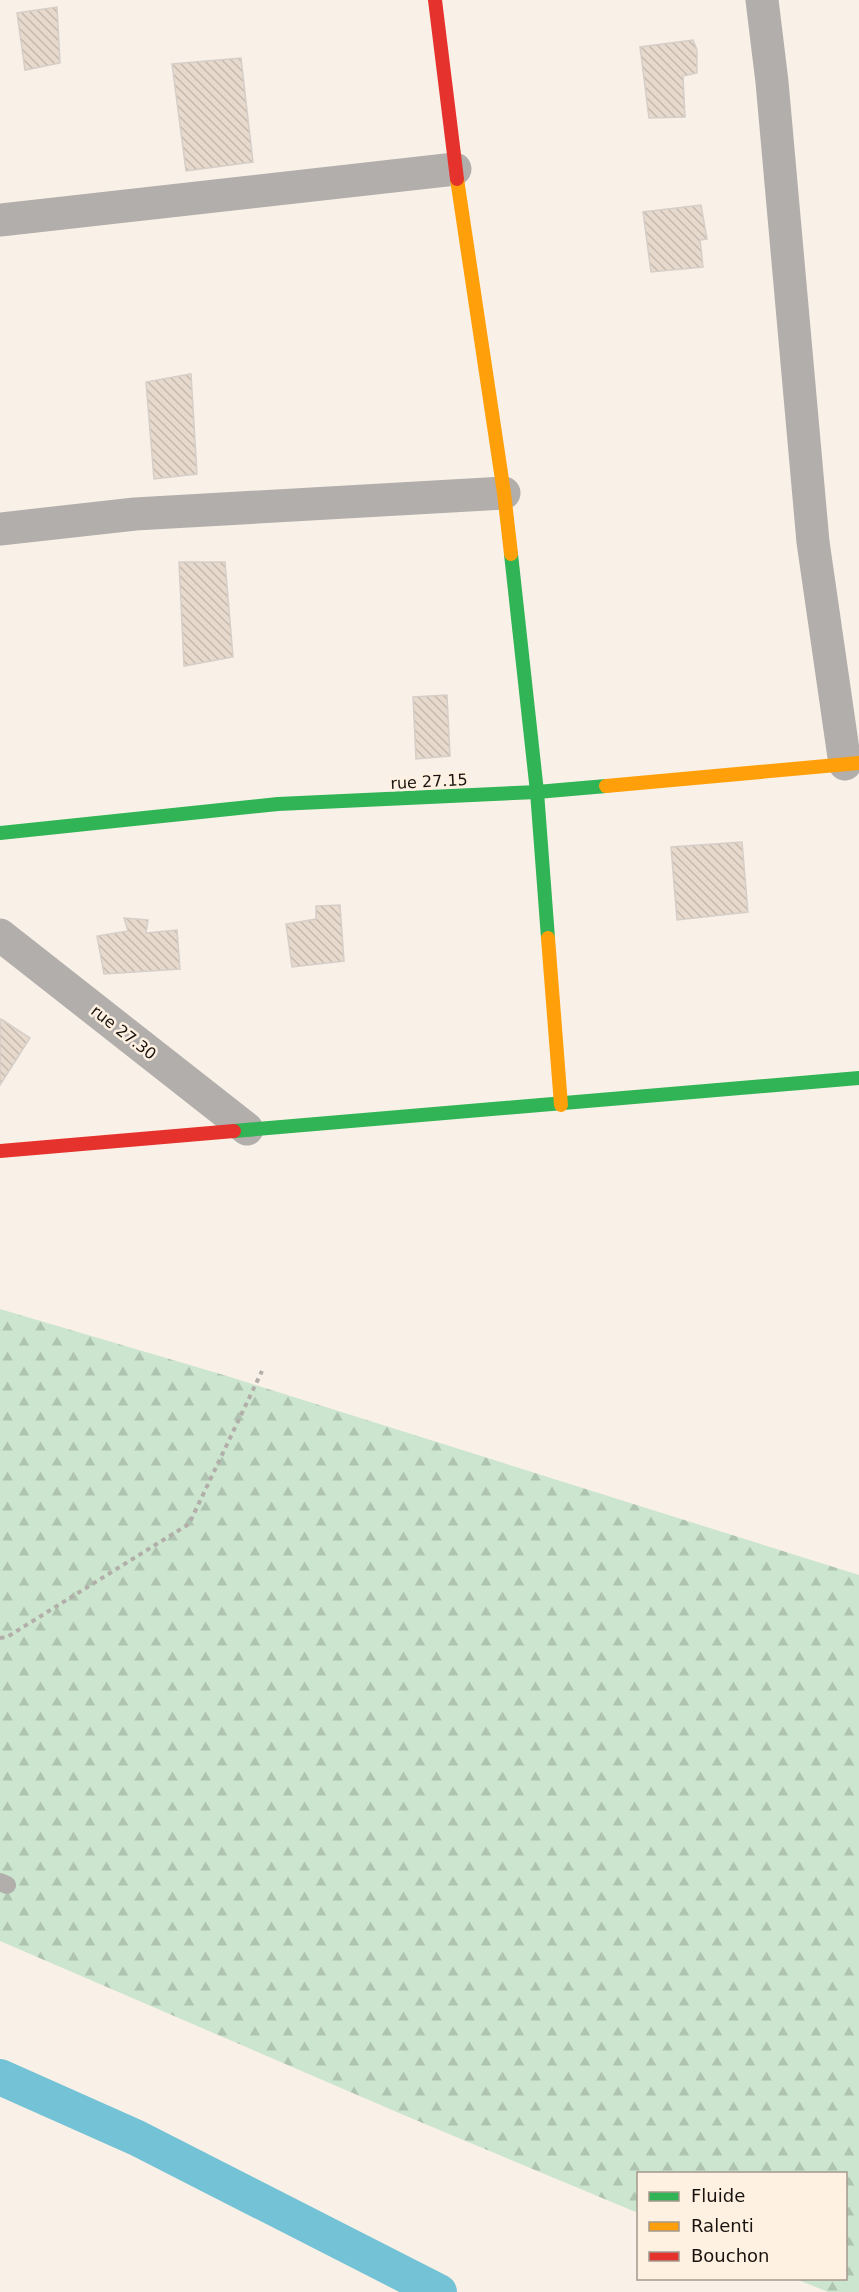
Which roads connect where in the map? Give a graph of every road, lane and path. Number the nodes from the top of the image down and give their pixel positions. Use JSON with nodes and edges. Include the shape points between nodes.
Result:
{"nodes":[{"id":1,"x":435,"y":0,"type":"edge"},
{"id":2,"x":762,"y":0,"type":"edge"},
{"id":3,"x":455,"y":169,"type":"junction"},
{"id":4,"x":0,"y":220,"type":"edge"},
{"id":5,"x":504,"y":493,"type":"junction"},
{"id":6,"x":0,"y":529,"type":"edge"},
{"id":7,"x":852,"y":763,"type":"edge"},
{"id":8,"x":537,"y":792,"type":"junction"},
{"id":9,"x":0,"y":833,"type":"edge"},
{"id":10,"x":0,"y":935,"type":"edge"},
{"id":11,"x":859,"y":1078,"type":"edge"},
{"id":12,"x":561,"y":1105,"type":"junction"},
{"id":13,"x":247,"y":1129,"type":"junction"},
{"id":14,"x":0,"y":1151,"type":"edge"},
{"id":15,"x":262,"y":1371,"type":"dead end"},
{"id":16,"x":0,"y":1638,"type":"edge"}],
"edges":[{"from":1,"to":3,"type":"street"},
{"from":2,"to":7,"type":"street","via":[[813,542]]},
{"from":3,"to":4,"type":"street"},
{"from":3,"to":5,"type":"street"},
{"from":5,"to":6,"type":"street","via":[[135,514]]},
{"from":5,"to":8,"type":"street"},
{"from":7,"to":8,"type":"street","name":"rue 27.15"},
{"from":8,"to":9,"type":"street","name":"rue 27.15","via":[[278,804]]},
{"from":8,"to":12,"type":"street"},
{"from":10,"to":13,"type":"street","name":"rue 27.30"},
{"from":11,"to":12,"type":"street"},
{"from":12,"to":13,"type":"street"},
{"from":13,"to":14,"type":"street"},
{"from":15,"to":16,"type":"path","via":[[189,1524],[7,1638]]}]}
